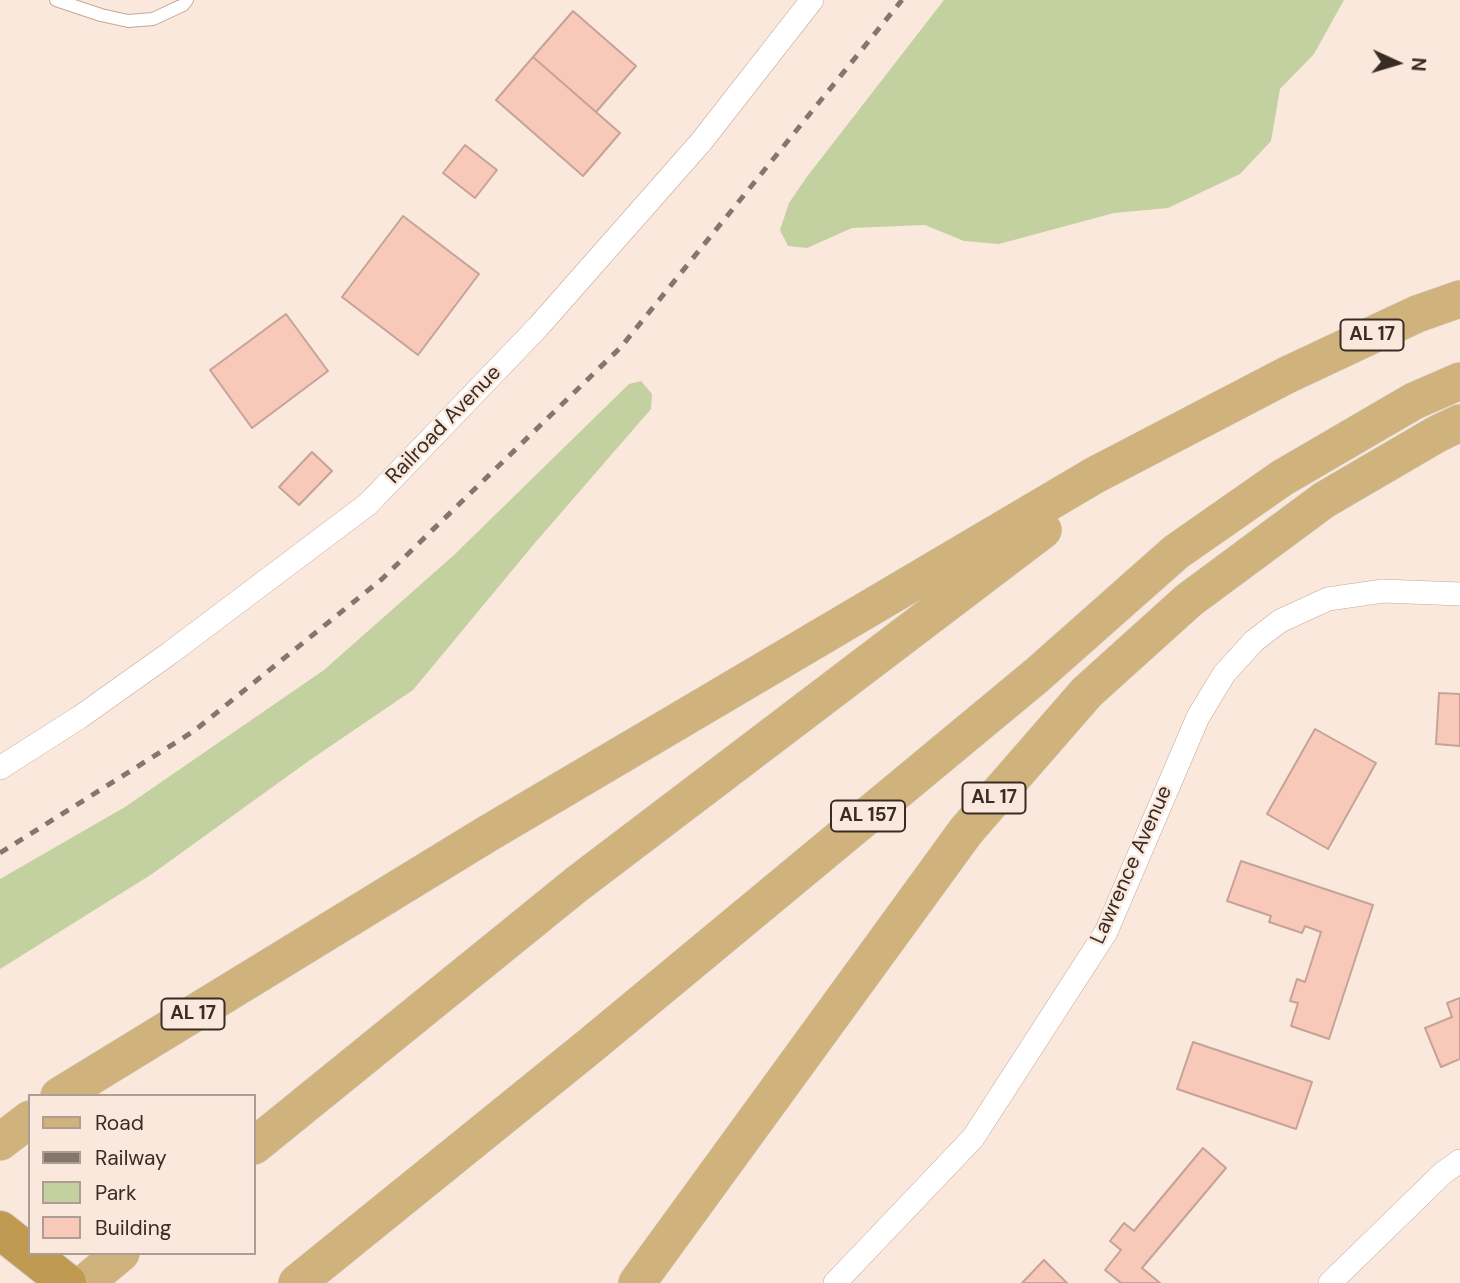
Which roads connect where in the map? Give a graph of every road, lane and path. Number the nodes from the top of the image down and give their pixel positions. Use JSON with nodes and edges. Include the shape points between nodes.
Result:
{"nodes":[{"id":1,"x":56,"y":0,"type":"edge"},
{"id":2,"x":187,"y":0,"type":"edge"},
{"id":3,"x":812,"y":0,"type":"edge"},
{"id":4,"x":1460,"y":299,"type":"edge"},
{"id":5,"x":1286,"y":375,"type":"junction"},
{"id":6,"x":1460,"y":381,"type":"edge"},
{"id":7,"x":1460,"y":423,"type":"edge"},
{"id":8,"x":1460,"y":594,"type":"edge"},
{"id":9,"x":0,"y":768,"type":"edge"},
{"id":10,"x":62,"y":1094,"type":"edge"},
{"id":11,"x":28,"y":1108,"type":"edge"},
{"id":12,"x":0,"y":1118,"type":"edge"},
{"id":13,"x":28,"y":1121,"type":"edge"},
{"id":14,"x":0,"y":1142,"type":"edge"},
{"id":15,"x":256,"y":1144,"type":"edge"},
{"id":16,"x":1460,"y":1161,"type":"edge"},
{"id":17,"x":0,"y":1230,"type":"edge"},
{"id":18,"x":28,"y":1252,"type":"edge"},
{"id":19,"x":32,"y":1255,"type":"edge"},
{"id":20,"x":119,"y":1255,"type":"edge"},
{"id":21,"x":67,"y":1283,"type":"edge"},
{"id":22,"x":85,"y":1283,"type":"edge"},
{"id":23,"x":297,"y":1283,"type":"edge"},
{"id":24,"x":637,"y":1283,"type":"edge"},
{"id":25,"x":835,"y":1283,"type":"edge"},
{"id":26,"x":1330,"y":1283,"type":"edge"}],
"edges":[{"from":1,"to":2,"type":"lane","via":[[128,21],[153,19]]},
{"from":3,"to":9,"type":"street","name":"Railroad Avenue","via":[[701,142],[538,327],[368,503],[170,653]]},
{"from":4,"to":5,"type":"main road","number":"AL 17"},
{"from":5,"to":10,"type":"main road","number":"AL 17","via":[[1095,475],[487,834]]},
{"from":5,"to":15,"type":"main road","via":[[1151,455],[1034,537],[577,884]]},
{"from":6,"to":23,"type":"main road","number":"AL 157","via":[[1413,401],[1282,478],[1176,552],[1015,694]]},
{"from":7,"to":24,"type":"main road","number":"AL 17","via":[[1324,500],[1189,600],[1087,692],[966,831]]},
{"from":8,"to":25,"type":"street","name":"Lawrence Avenue","via":[[1383,591],[1328,599],[1280,621],[1224,674],[1198,717],[1106,932],[973,1138]]},
{"from":11,"to":12,"type":"main road"},
{"from":13,"to":14,"type":"main road"},
{"from":16,"to":26,"type":"street"},
{"from":17,"to":18,"type":"highway"},
{"from":19,"to":21,"type":"highway"},
{"from":20,"to":22,"type":"main road"}]}
